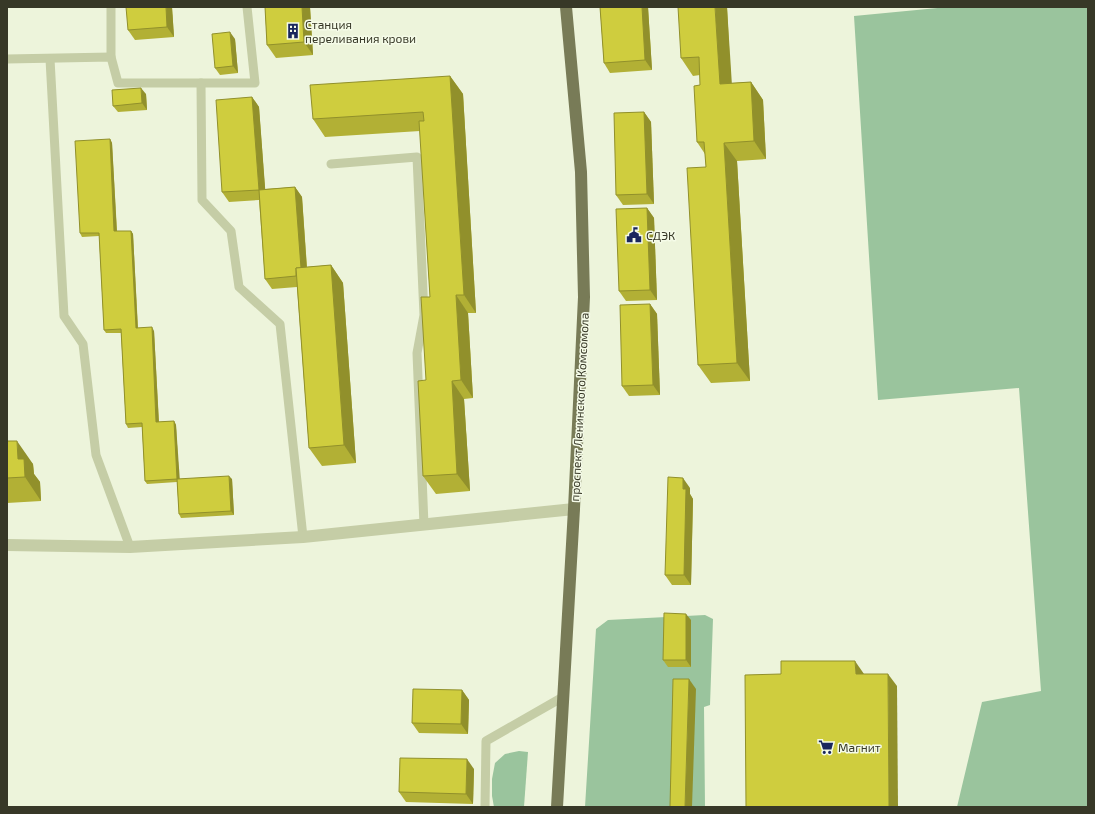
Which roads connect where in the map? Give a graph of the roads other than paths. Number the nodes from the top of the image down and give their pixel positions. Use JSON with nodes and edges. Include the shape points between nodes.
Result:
{"nodes":[{"id":1,"x":111,"y":7,"type":"edge"},
{"id":2,"x":247,"y":7,"type":"edge"},
{"id":3,"x":566,"y":7,"type":"edge"},
{"id":4,"x":111,"y":57,"type":"junction"},
{"id":5,"x":50,"y":58,"type":"junction"},
{"id":6,"x":7,"y":59,"type":"edge"},
{"id":7,"x":201,"y":83,"type":"junction"},
{"id":8,"x":331,"y":164,"type":"dead end"},
{"id":9,"x":574,"y":509,"type":"junction"},
{"id":10,"x":424,"y":525,"type":"junction"},
{"id":11,"x":303,"y":537,"type":"junction"},
{"id":12,"x":7,"y":545,"type":"edge"},
{"id":13,"x":130,"y":547,"type":"junction"},
{"id":14,"x":563,"y":697,"type":"junction"},
{"id":15,"x":485,"y":807,"type":"edge"},
{"id":16,"x":557,"y":807,"type":"edge"}],
"edges":[{"from":1,"to":4,"type":"lane"},
{"from":2,"to":7,"type":"lane","via":[[255,83]]},
{"from":3,"to":9,"type":"main road","name":"проспект Ленинского Комсомола","via":[[580,172],[584,297]]},
{"from":4,"to":5,"type":"lane"},
{"from":4,"to":7,"type":"lane","via":[[118,83]]},
{"from":5,"to":6,"type":"lane"},
{"from":5,"to":13,"type":"lane","via":[[64,316],[83,344],[96,455]]},
{"from":7,"to":11,"type":"lane","via":[[202,200],[231,231],[239,287],[280,324]]},
{"from":8,"to":10,"type":"lane","via":[[417,157],[424,315],[417,353]]},
{"from":9,"to":10,"type":"street"},
{"from":9,"to":14,"type":"main road","name":"проспект Ленинского Комсомола"},
{"from":10,"to":11,"type":"street"},
{"from":11,"to":13,"type":"street"},
{"from":12,"to":13,"type":"street"},
{"from":14,"to":15,"type":"lane","via":[[486,741]]},
{"from":14,"to":16,"type":"main road","name":"проспект Ленинского Комсомола"}]}
